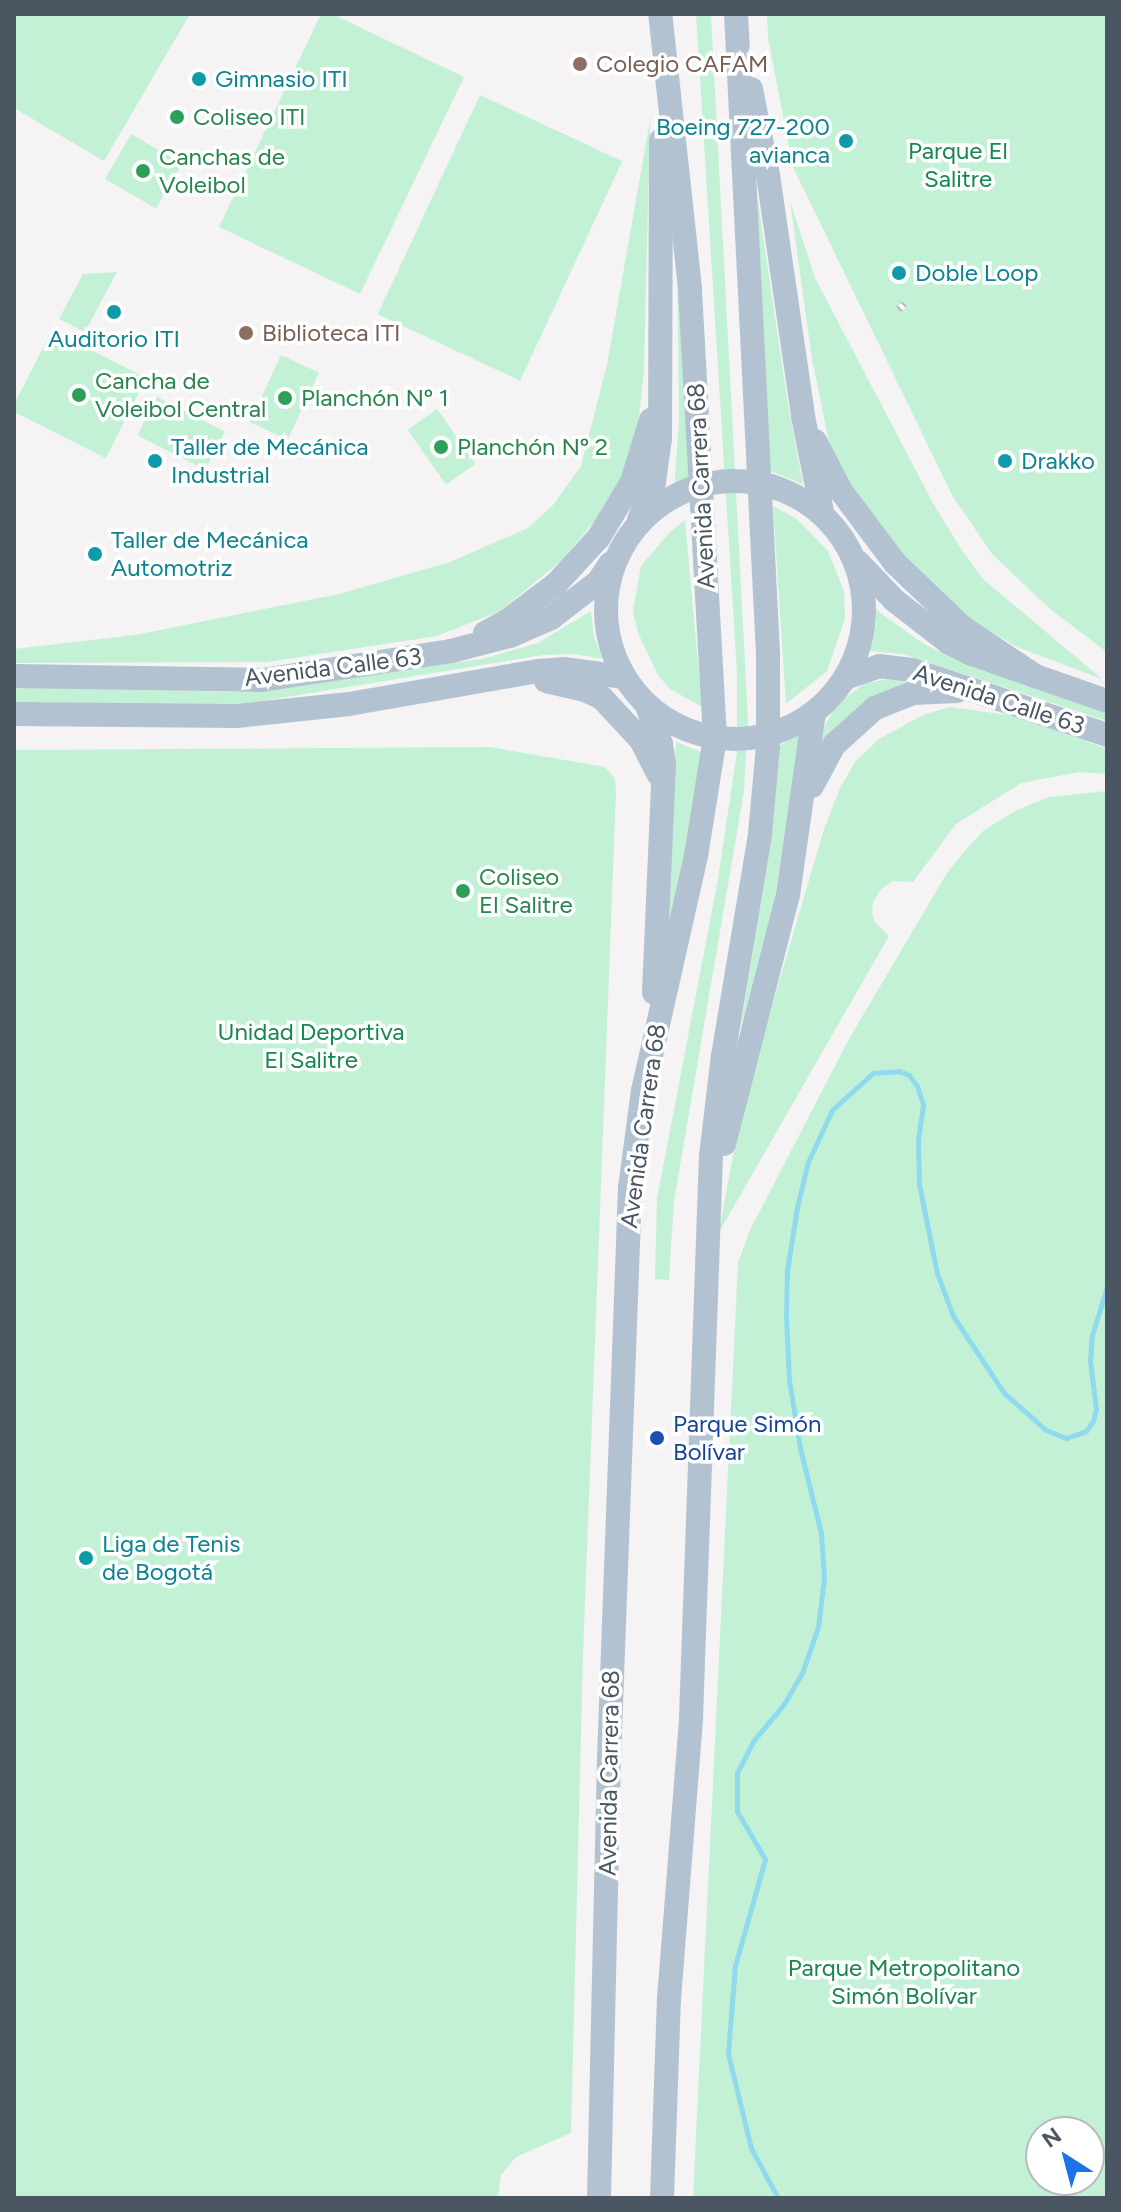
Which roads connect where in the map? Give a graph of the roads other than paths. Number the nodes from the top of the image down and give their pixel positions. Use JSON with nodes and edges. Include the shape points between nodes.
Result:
{"nodes":[{"id":1,"x":736,"y":17,"type":"edge"},
{"id":2,"x":661,"y":18,"type":"edge"},
{"id":3,"x":660,"y":370,"type":"junction"},
{"id":4,"x":803,"y":416,"type":"junction"},
{"id":5,"x":822,"y":512,"type":"junction"},
{"id":6,"x":634,"y":529,"type":"junction"},
{"id":7,"x":619,"y":552,"type":"junction"},
{"id":8,"x":854,"y":557,"type":"junction"},
{"id":9,"x":451,"y":651,"type":"junction"},
{"id":10,"x":14,"y":676,"type":"edge"},
{"id":11,"x":503,"y":676,"type":"junction"},
{"id":12,"x":624,"y":677,"type":"junction"},
{"id":13,"x":1037,"y":677,"type":"junction"},
{"id":14,"x":845,"y":678,"type":"junction"},
{"id":15,"x":988,"y":693,"type":"junction"},
{"id":16,"x":1107,"y":701,"type":"edge"},
{"id":17,"x":647,"y":706,"type":"junction"},
{"id":18,"x":814,"y":713,"type":"junction"},
{"id":19,"x":14,"y":714,"type":"edge"},
{"id":20,"x":1107,"y":735,"type":"edge"},
{"id":21,"x":663,"y":796,"type":"junction"},
{"id":22,"x":801,"y":810,"type":"junction"},
{"id":23,"x":653,"y":1039,"type":"junction"},
{"id":24,"x":708,"y":1202,"type":"junction"},
{"id":25,"x":599,"y":2198,"type":"edge"},
{"id":26,"x":662,"y":2198,"type":"edge"}],
"edges":[{"from":1,"to":4,"type":"main road","via":[[768,175]]},
{"from":1,"to":24,"type":"main road","via":[[768,654],[768,746],[760,834],[716,1108]]},
{"from":2,"to":3,"type":"main road"},
{"from":2,"to":23,"type":"main road","name":"Avenida Carrera 68","via":[[690,288],[715,738],[696,856]]},
{"from":3,"to":6,"type":"main road","via":[[658,460]]},
{"from":3,"to":9,"type":"main road","via":[[640,460],[599,537],[528,606]]},
{"from":4,"to":5,"type":"main road"},
{"from":4,"to":13,"type":"main road","via":[[841,491],[895,563],[953,620]]},
{"from":5,"to":6,"type":"main road","via":[[775,486],[744,480],[712,482],[681,492]]},
{"from":5,"to":8,"type":"main road"},
{"from":6,"to":7,"type":"main road"},
{"from":7,"to":9,"type":"main road","name":"Avenida Calle 63","via":[[598,582],[551,618],[510,636]]},
{"from":7,"to":12,"type":"main road","via":[[608,583],[605,616]]},
{"from":8,"to":13,"type":"main road","name":"Avenida Calle 63","via":[[894,600],[948,642]]},
{"from":8,"to":14,"type":"main road","via":[[865,619]]},
{"from":9,"to":10,"type":"main road","name":"Avenida Calle 63","via":[[262,680]]},
{"from":11,"to":12,"type":"main road","name":"Avenida Calle 63","via":[[564,669]]},
{"from":11,"to":19,"type":"main road","name":"Avenida Calle 63","via":[[256,715]]},
{"from":11,"to":21,"type":"main road","via":[[559,683],[602,698],[641,740]]},
{"from":12,"to":17,"type":"main road"},
{"from":13,"to":16,"type":"main road","name":"Avenida Calle 63"},
{"from":14,"to":15,"type":"main road","name":"Avenida Calle 63","via":[[893,666]]},
{"from":14,"to":18,"type":"main road"},
{"from":15,"to":20,"type":"main road","name":"Avenida Calle 63"},
{"from":15,"to":22,"type":"main road","via":[[913,693],[875,708],[834,745]]},
{"from":17,"to":18,"type":"main road","via":[[678,726],[731,739],[785,729]]},
{"from":17,"to":21,"type":"main road","via":[[661,744]]},
{"from":18,"to":22,"type":"main road"},
{"from":21,"to":23,"type":"main road"},
{"from":22,"to":24,"type":"main road","via":[[785,909]]},
{"from":23,"to":25,"type":"main road","name":"Avenida Carrera 68","via":[[625,1256]]},
{"from":24,"to":26,"type":"main road","via":[[691,1717],[669,1999]]}]}
